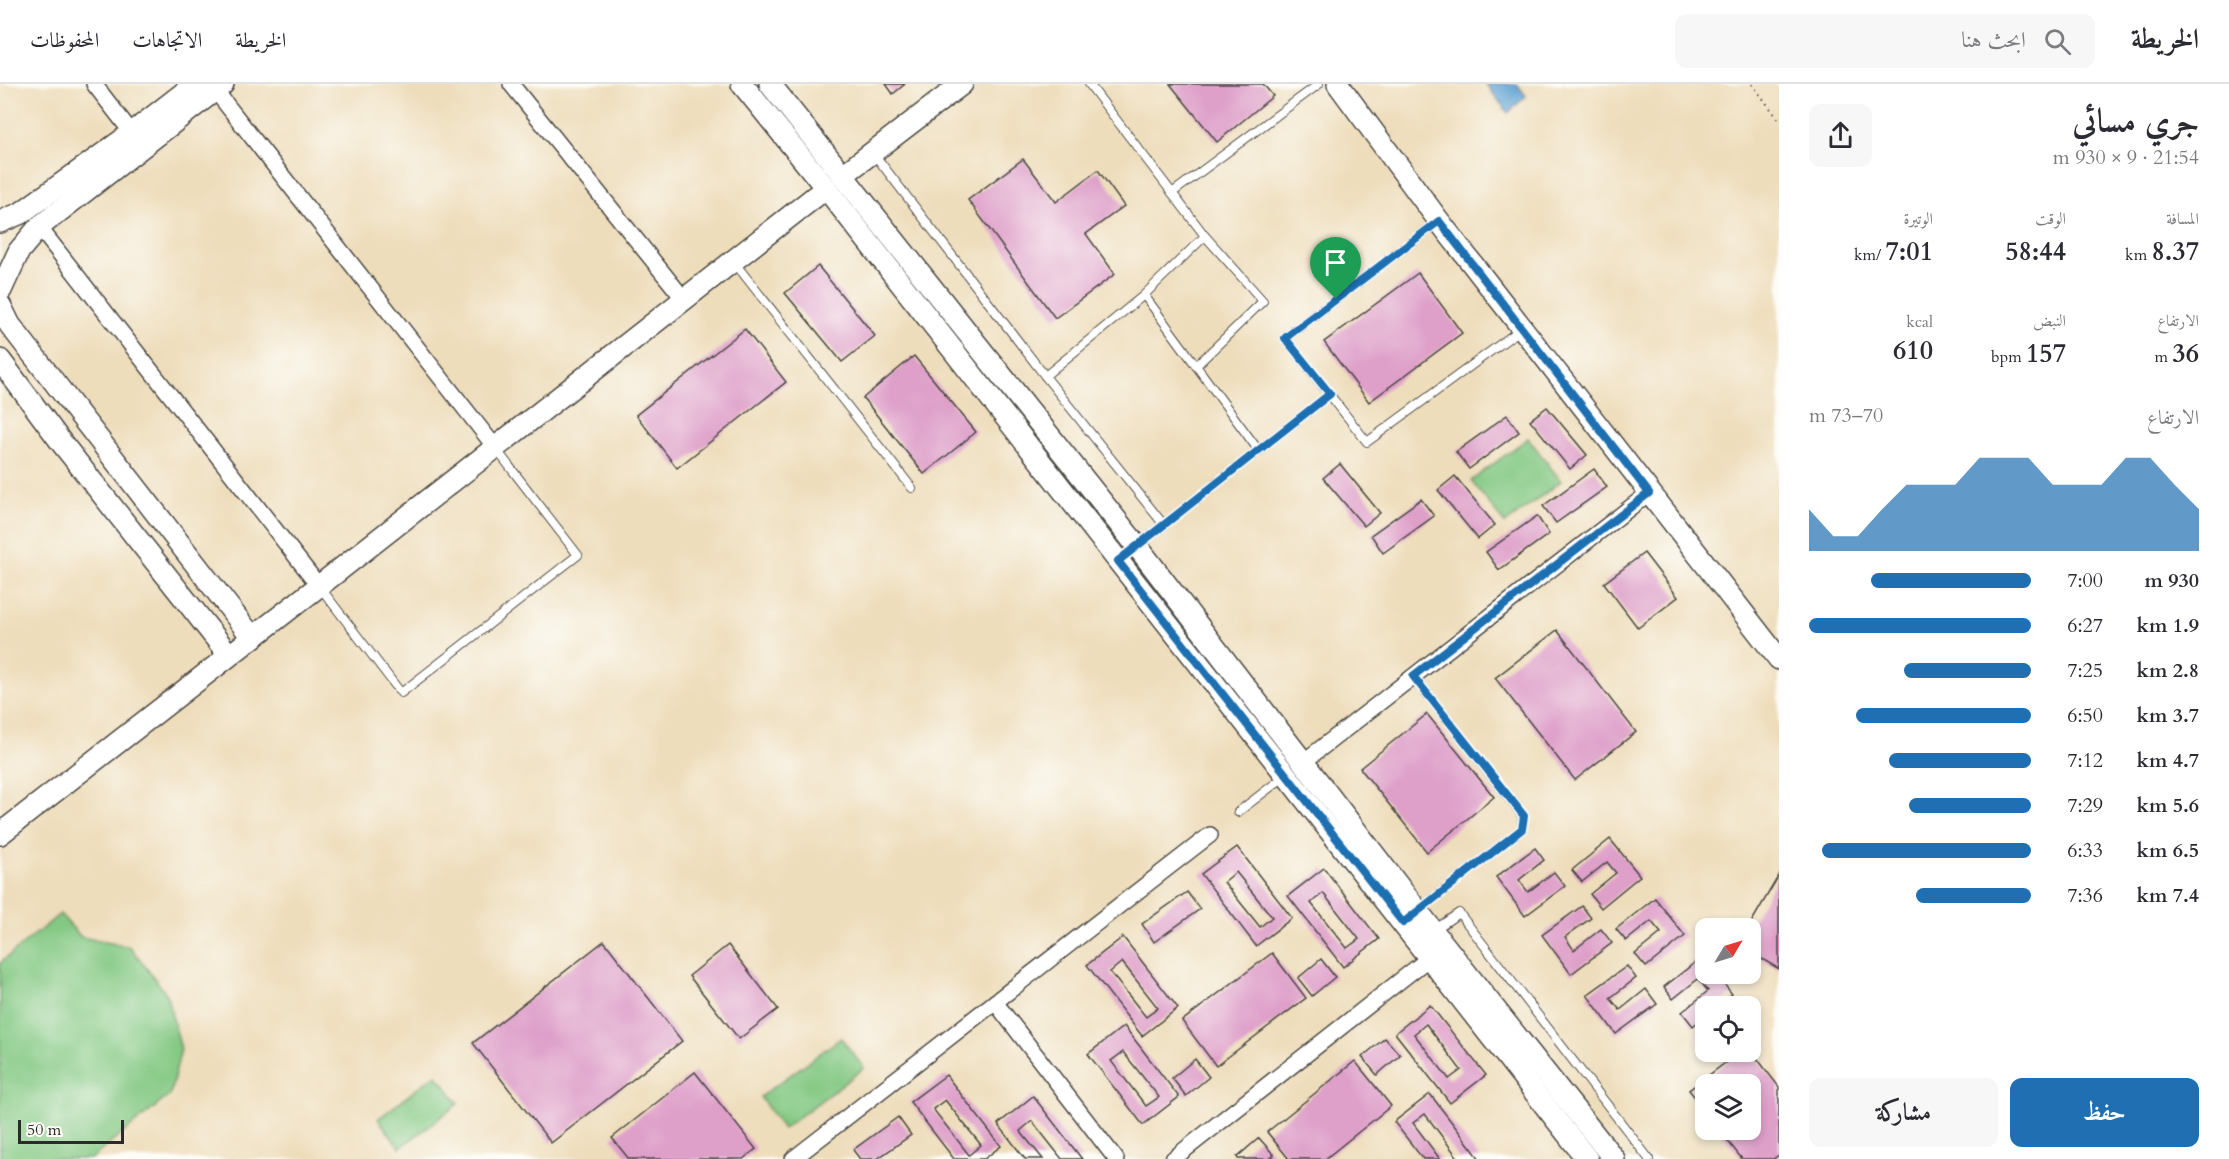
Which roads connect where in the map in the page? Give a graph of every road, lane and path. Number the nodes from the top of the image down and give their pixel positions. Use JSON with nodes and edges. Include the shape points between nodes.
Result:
{"nodes":[{"id":1,"x":94,"y":84,"type":"edge"},
{"id":2,"x":511,"y":84,"type":"edge"},
{"id":3,"x":742,"y":84,"type":"edge"},
{"id":4,"x":770,"y":84,"type":"edge"},
{"id":5,"x":962,"y":84,"type":"edge"},
{"id":6,"x":1089,"y":84,"type":"edge"},
{"id":7,"x":1319,"y":84,"type":"edge"},
{"id":8,"x":1338,"y":84,"type":"edge"},
{"id":9,"x":1752,"y":84,"type":"edge"},
{"id":10,"x":211,"y":86,"type":"edge"},
{"id":11,"x":1779,"y":120,"type":"edge"},
{"id":12,"x":132,"y":133,"type":"junction"},
{"id":13,"x":873,"y":152,"type":"junction"},
{"id":14,"x":843,"y":175,"type":"junction"},
{"id":15,"x":826,"y":188,"type":"junction"},
{"id":16,"x":1172,"y":193,"type":"junction"},
{"id":17,"x":1439,"y":221,"type":"junction"},
{"id":18,"x":0,"y":222,"type":"edge"},
{"id":19,"x":39,"y":227,"type":"junction"},
{"id":20,"x":1205,"y":236,"type":"junction"},
{"id":21,"x":733,"y":261,"type":"junction"},
{"id":22,"x":0,"y":277,"type":"edge"},
{"id":23,"x":0,"y":291,"type":"edge"},
{"id":24,"x":1144,"y":295,"type":"junction"},
{"id":25,"x":683,"y":298,"type":"junction"},
{"id":26,"x":0,"y":305,"type":"edge"},
{"id":27,"x":1523,"y":328,"type":"junction"},
{"id":28,"x":0,"y":360,"type":"edge"},
{"id":29,"x":1196,"y":366,"type":"junction"},
{"id":30,"x":1045,"y":376,"type":"junction"},
{"id":31,"x":1330,"y":394,"type":"junction"},
{"id":32,"x":495,"y":447,"type":"junction"},
{"id":33,"x":1258,"y":451,"type":"junction"},
{"id":34,"x":912,"y":488,"type":"dead end"},
{"id":35,"x":1649,"y":493,"type":"junction"},
{"id":36,"x":1164,"y":525,"type":"junction"},
{"id":37,"x":1137,"y":546,"type":"junction"},
{"id":38,"x":1118,"y":561,"type":"junction"},
{"id":39,"x":1158,"y":573,"type":"junction"},
{"id":40,"x":319,"y":586,"type":"junction"},
{"id":41,"x":1139,"y":588,"type":"junction"},
{"id":42,"x":252,"y":637,"type":"junction"},
{"id":43,"x":229,"y":655,"type":"junction"},
{"id":44,"x":1779,"y":658,"type":"edge"},
{"id":45,"x":1413,"y":676,"type":"junction"},
{"id":46,"x":1294,"y":769,"type":"junction"},
{"id":47,"x":1238,"y":812,"type":"dead end"},
{"id":48,"x":0,"y":834,"type":"edge"},
{"id":49,"x":1210,"y":835,"type":"dead end"},
{"id":50,"x":1410,"y":917,"type":"junction"},
{"id":51,"x":1433,"y":931,"type":"junction"},
{"id":52,"x":1429,"y":957,"type":"junction"},
{"id":53,"x":995,"y":1002,"type":"junction"},
{"id":54,"x":1552,"y":1097,"type":"junction"},
{"id":55,"x":1573,"y":1123,"type":"junction"},
{"id":56,"x":793,"y":1159,"type":"edge"},
{"id":57,"x":1116,"y":1159,"type":"edge"},
{"id":58,"x":1173,"y":1159,"type":"edge"},
{"id":59,"x":1587,"y":1159,"type":"edge"},
{"id":60,"x":1614,"y":1159,"type":"edge"},
{"id":61,"x":1649,"y":1159,"type":"edge"}],
"edges":[{"from":1,"to":12,"type":"street"},
{"from":2,"to":25,"type":"street"},
{"from":3,"to":15,"type":"street"},
{"from":4,"to":14,"type":"street"},
{"from":5,"to":13,"type":"street"},
{"from":6,"to":16,"type":"lane"},
{"from":7,"to":16,"type":"lane"},
{"from":8,"to":17,"type":"street"},
{"from":9,"to":11,"type":"path"},
{"from":10,"to":12,"type":"street"},
{"from":10,"to":19,"type":"street"},
{"from":10,"to":32,"type":"street"},
{"from":12,"to":18,"type":"street","via":[[21,213]]},
{"from":13,"to":14,"type":"street"},
{"from":13,"to":30,"type":"lane"},
{"from":14,"to":37,"type":"street"},
{"from":15,"to":21,"type":"street"},
{"from":15,"to":38,"type":"street"},
{"from":16,"to":20,"type":"lane"},
{"from":17,"to":27,"type":"street"},
{"from":17,"to":31,"type":"lane","via":[[1285,338]]},
{"from":19,"to":23,"type":"street","via":[[19,251]]},
{"from":19,"to":40,"type":"street"},
{"from":20,"to":24,"type":"lane"},
{"from":20,"to":29,"type":"lane","via":[[1263,301]]},
{"from":21,"to":25,"type":"street"},
{"from":21,"to":34,"type":"lane"},
{"from":22,"to":23,"type":"street"},
{"from":24,"to":29,"type":"lane"},
{"from":24,"to":30,"type":"lane"},
{"from":25,"to":32,"type":"street"},
{"from":26,"to":42,"type":"street","via":[[10,325]]},
{"from":27,"to":31,"type":"lane","via":[[1367,442]]},
{"from":27,"to":35,"type":"street"},
{"from":28,"to":43,"type":"street"},
{"from":29,"to":33,"type":"lane"},
{"from":30,"to":36,"type":"lane"},
{"from":31,"to":33,"type":"lane"},
{"from":32,"to":40,"type":"street"},
{"from":32,"to":40,"type":"lane","via":[[578,555],[401,693]]},
{"from":33,"to":36,"type":"lane"},
{"from":35,"to":44,"type":"street"},
{"from":35,"to":45,"type":"street"},
{"from":36,"to":37,"type":"lane"},
{"from":37,"to":38,"type":"street"},
{"from":37,"to":39,"type":"street"},
{"from":38,"to":41,"type":"street"},
{"from":39,"to":41,"type":"street"},
{"from":39,"to":46,"type":"street"},
{"from":40,"to":42,"type":"street"},
{"from":41,"to":46,"type":"street"},
{"from":42,"to":43,"type":"street"},
{"from":43,"to":48,"type":"street"},
{"from":45,"to":46,"type":"street"},
{"from":45,"to":50,"type":"lane","via":[[1524,816],[1522,829]]},
{"from":46,"to":47,"type":"lane"},
{"from":46,"to":50,"type":"street"},
{"from":49,"to":53,"type":"street"},
{"from":50,"to":51,"type":"street"},
{"from":50,"to":52,"type":"street"},
{"from":51,"to":54,"type":"street"},
{"from":51,"to":61,"type":"lane","via":[[1459,913]]},
{"from":52,"to":54,"type":"street"},
{"from":52,"to":58,"type":"street"},
{"from":53,"to":56,"type":"street"},
{"from":53,"to":57,"type":"street"},
{"from":54,"to":55,"type":"street"},
{"from":55,"to":59,"type":"street"},
{"from":55,"to":60,"type":"street"}]}
